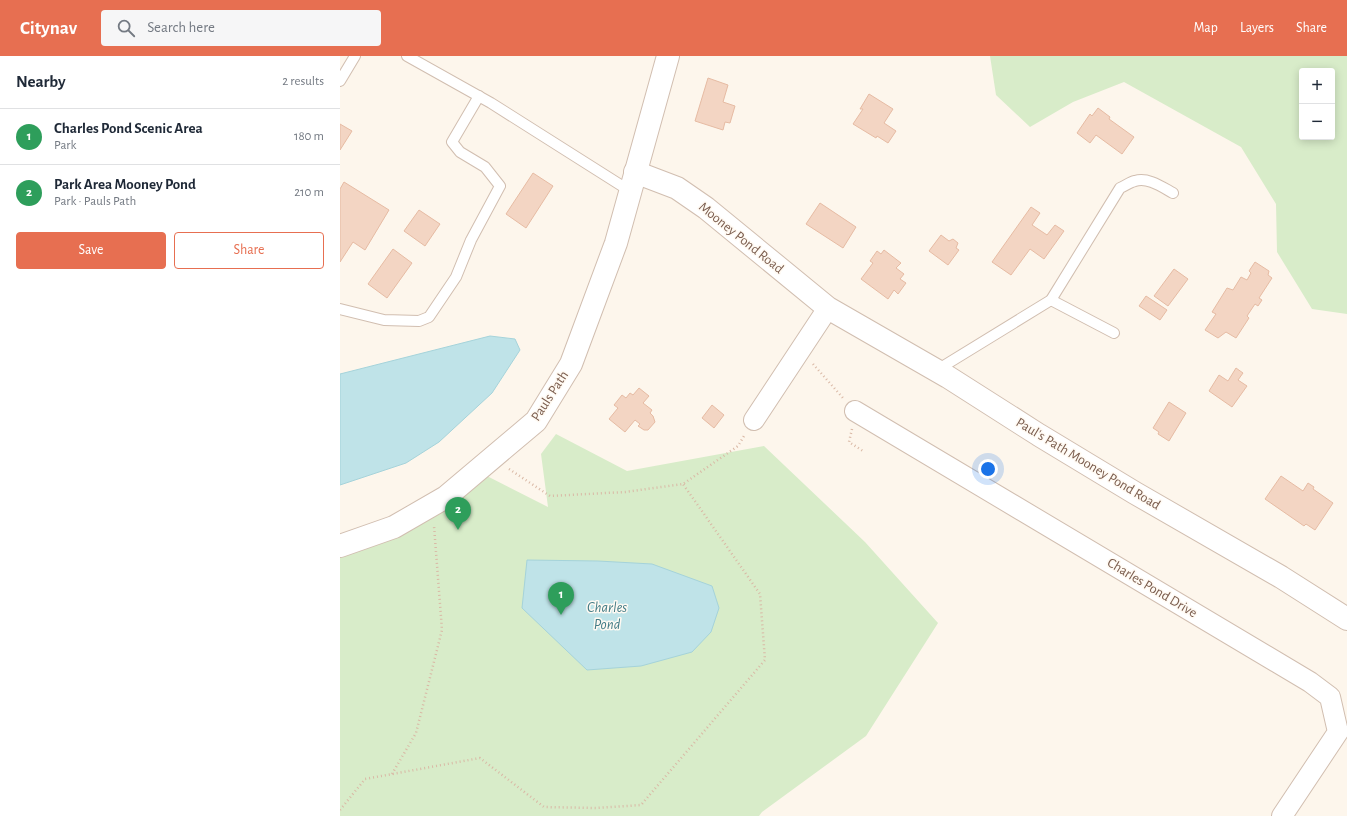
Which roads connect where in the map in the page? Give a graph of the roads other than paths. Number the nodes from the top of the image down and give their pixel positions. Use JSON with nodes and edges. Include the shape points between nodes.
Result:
{"nodes":[{"id":1,"x":355,"y":56,"type":"edge"},
{"id":2,"x":407,"y":56,"type":"edge"},
{"id":3,"x":668,"y":56,"type":"edge"},
{"id":4,"x":340,"y":81,"type":"edge"},
{"id":5,"x":479,"y":96,"type":"junction"},
{"id":6,"x":633,"y":182,"type":"junction"},
{"id":7,"x":1173,"y":193,"type":"dead end"},
{"id":8,"x":1051,"y":300,"type":"junction"},
{"id":9,"x":828,"y":308,"type":"junction"},
{"id":10,"x":340,"y":309,"type":"edge"},
{"id":11,"x":1114,"y":333,"type":"dead end"},
{"id":12,"x":937,"y":370,"type":"junction"},
{"id":13,"x":855,"y":411,"type":"road end"},
{"id":14,"x":754,"y":420,"type":"road end"},
{"id":15,"x":340,"y":546,"type":"edge"},
{"id":16,"x":1347,"y":619,"type":"edge"},
{"id":17,"x":1282,"y":816,"type":"edge"}],
"edges":[{"from":1,"to":4,"type":"lane"},
{"from":2,"to":5,"type":"lane"},
{"from":3,"to":6,"type":"street"},
{"from":5,"to":6,"type":"lane"},
{"from":5,"to":10,"type":"lane","via":[[452,142],[460,152],[485,167],[500,186],[471,240],[456,277],[440,302],[429,318],[419,321],[384,320]]},
{"from":6,"to":9,"type":"street","name":"Mooney Pond Road","via":[[677,188],[706,208]]},
{"from":6,"to":15,"type":"street","name":"Pauls Path","via":[[616,243],[571,364],[536,421],[446,497],[394,527]]},
{"from":7,"to":8,"type":"lane","via":[[1143,180],[1134,181],[1120,188]]},
{"from":8,"to":11,"type":"lane"},
{"from":8,"to":12,"type":"lane"},
{"from":9,"to":12,"type":"street","name":"Paul's Path Mooney Pond Road"},
{"from":9,"to":14,"type":"street"},
{"from":12,"to":16,"type":"street","name":"Paul's Path Mooney Pond Road","via":[[1135,493],[1281,577]]},
{"from":13,"to":17,"type":"street","name":"Charles Pond Drive","via":[[1310,682],[1330,697],[1338,732]]}]}
